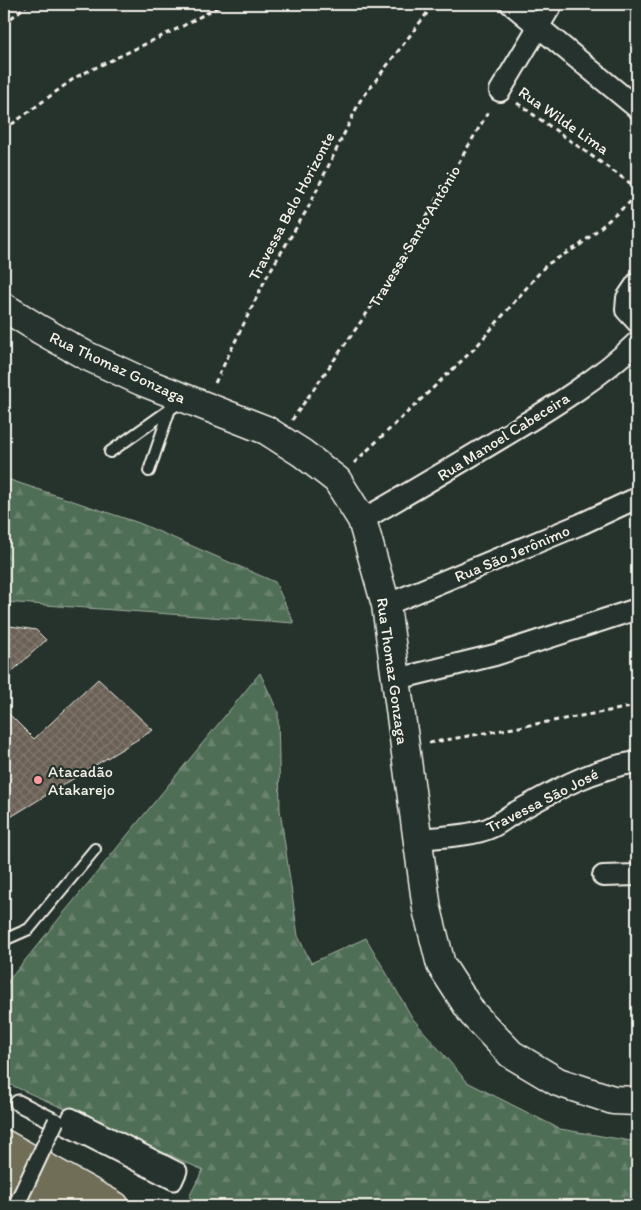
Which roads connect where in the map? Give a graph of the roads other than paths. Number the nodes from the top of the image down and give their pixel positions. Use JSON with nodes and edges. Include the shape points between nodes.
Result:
{"nodes":[{"id":1,"x":511,"y":4,"type":"edge"},
{"id":2,"x":552,"y":4,"type":"edge"},
{"id":3,"x":538,"y":27,"type":"junction"},
{"id":4,"x":500,"y":91,"type":"road end"},
{"id":5,"x":636,"y":106,"type":"edge"},
{"id":6,"x":637,"y":283,"type":"edge"},
{"id":7,"x":4,"y":307,"type":"edge"},
{"id":8,"x":637,"y":322,"type":"edge"},
{"id":9,"x":637,"y":342,"type":"edge"},
{"id":10,"x":186,"y":404,"type":"junction"},
{"id":11,"x":110,"y":452,"type":"dead end"},
{"id":12,"x":150,"y":471,"type":"dead end"},
{"id":13,"x":637,"y":498,"type":"edge"},
{"id":14,"x":362,"y":520,"type":"junction"},
{"id":15,"x":386,"y":605,"type":"junction"},
{"id":16,"x":637,"y":609,"type":"edge"},
{"id":17,"x":398,"y":679,"type":"junction"},
{"id":18,"x":637,"y":762,"type":"edge"},
{"id":19,"x":417,"y":840,"type":"junction"},
{"id":20,"x":95,"y":849,"type":"dead end"},
{"id":21,"x":637,"y":875,"type":"edge"},
{"id":22,"x":603,"y":876,"type":"dead end"},
{"id":23,"x":4,"y":940,"type":"edge"},
{"id":24,"x":637,"y":1102,"type":"edge"},
{"id":25,"x":18,"y":1103,"type":"dead end"},
{"id":26,"x":56,"y":1121,"type":"junction"},
{"id":27,"x":4,"y":1144,"type":"edge"},
{"id":28,"x":162,"y":1171,"type":"dead end"},
{"id":29,"x":4,"y":1176,"type":"edge"},
{"id":30,"x":16,"y":1206,"type":"edge"},
{"id":31,"x":82,"y":1206,"type":"edge"},
{"id":32,"x":115,"y":1206,"type":"edge"}],
"edges":[{"from":1,"to":3,"type":"street"},
{"from":2,"to":3,"type":"street"},
{"from":3,"to":4,"type":"street"},
{"from":3,"to":5,"type":"street"},
{"from":6,"to":8,"type":"street","via":[[628,298],[626,310]]},
{"from":7,"to":10,"type":"main road","name":"Rua Thomaz Gonzaga","via":[[85,355]]},
{"from":9,"to":14,"type":"street","name":"Rua Manoel Cabeceira","via":[[623,356],[554,406]]},
{"from":10,"to":11,"type":"lane"},
{"from":10,"to":12,"type":"lane"},
{"from":10,"to":14,"type":"main road","name":"Rua Thomaz Gonzaga","via":[[266,430],[302,453],[337,480]]},
{"from":13,"to":15,"type":"street","name":"Rua São Jerônimo"},
{"from":14,"to":15,"type":"main road","name":"Rua Thomaz Gonzaga"},
{"from":15,"to":17,"type":"main road","name":"Rua Thomaz Gonzaga"},
{"from":16,"to":17,"type":"street","via":[[495,655]]},
{"from":17,"to":19,"type":"main road","name":"Rua Thomaz Gonzaga"},
{"from":18,"to":19,"type":"street","name":"Travessa São José","via":[[619,764],[561,788],[479,832]]},
{"from":19,"to":24,"type":"main road","name":"Rua Thomaz Gonzaga","via":[[427,909],[441,965],[472,1013],[512,1054],[558,1082],[612,1100]]},
{"from":20,"to":23,"type":"lane","via":[[29,929]]},
{"from":21,"to":22,"type":"street"},
{"from":25,"to":26,"type":"street"},
{"from":26,"to":28,"type":"street","via":[[174,1182],[179,1170],[71,1116],[68,1123]]},
{"from":26,"to":30,"type":"street","bridge":true},
{"from":27,"to":32,"type":"highway"},
{"from":29,"to":31,"type":"highway"}]}
